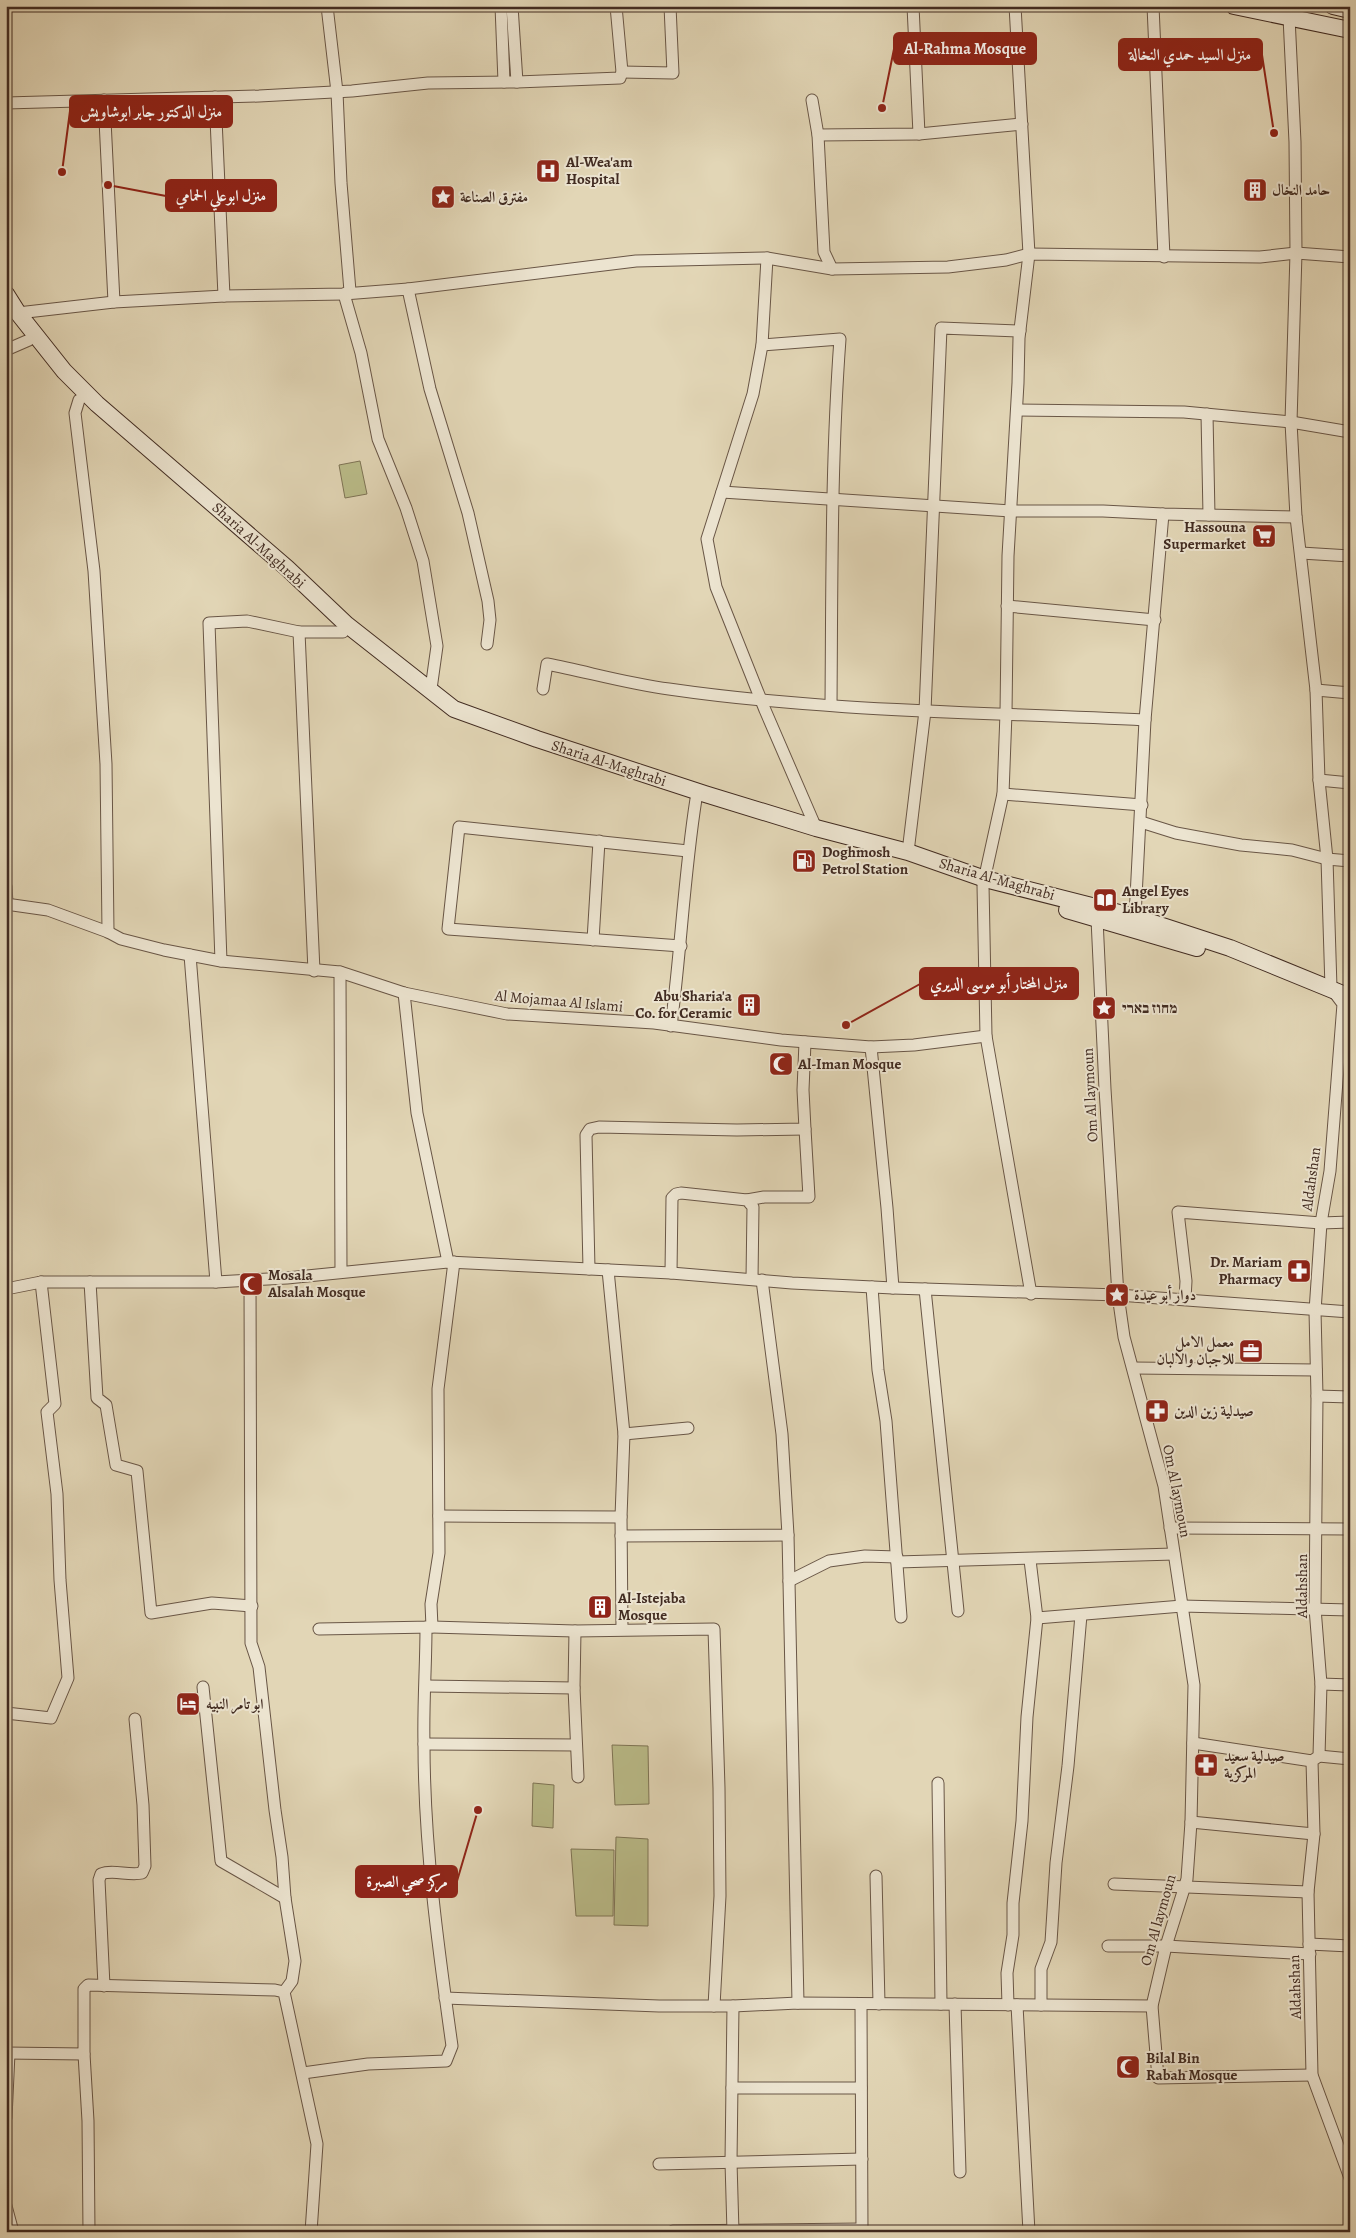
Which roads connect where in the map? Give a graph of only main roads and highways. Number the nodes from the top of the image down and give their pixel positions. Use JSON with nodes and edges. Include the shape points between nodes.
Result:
{"nodes":[{"id":1,"x":1234,"y":6,"type":"edge"},
{"id":2,"x":1333,"y":6,"type":"edge"},
{"id":3,"x":1350,"y":10,"type":"edge"},
{"id":4,"x":1290,"y":12,"type":"edge"},
{"id":5,"x":1350,"y":30,"type":"edge"},
{"id":6,"x":6,"y":294,"type":"edge"},
{"id":7,"x":12,"y":309,"type":"edge"},
{"id":8,"x":33,"y":338,"type":"junction"},
{"id":9,"x":984,"y":882,"type":"junction"},
{"id":10,"x":1347,"y":1003,"type":"edge"}],
"edges":[{"from":1,"to":4,"type":"main road"},
{"from":2,"to":3,"type":"main road"},
{"from":4,"to":5,"type":"main road"},
{"from":6,"to":7,"type":"main road","name":"Sharia Al-Maghrabi"},
{"from":7,"to":8,"type":"main road","name":"Sharia Al-Maghrabi"},
{"from":8,"to":9,"type":"main road","name":"Sharia Al-Maghrabi","via":[[97,404],[287,568],[346,624],[454,709],[537,739],[816,828],[908,852]]},
{"from":8,"to":9,"type":"main road","name":"Sharia Al-Maghrabi","via":[[44,360],[79,400],[291,582],[374,659],[467,726],[696,800]]},
{"from":9,"to":10,"type":"main road","name":"Sharia Al-Maghrabi","via":[[1228,957]]},
{"from":9,"to":10,"type":"main road","name":"Sharia Al-Maghrabi","via":[[1135,916],[1230,948],[1331,988]]}]}
